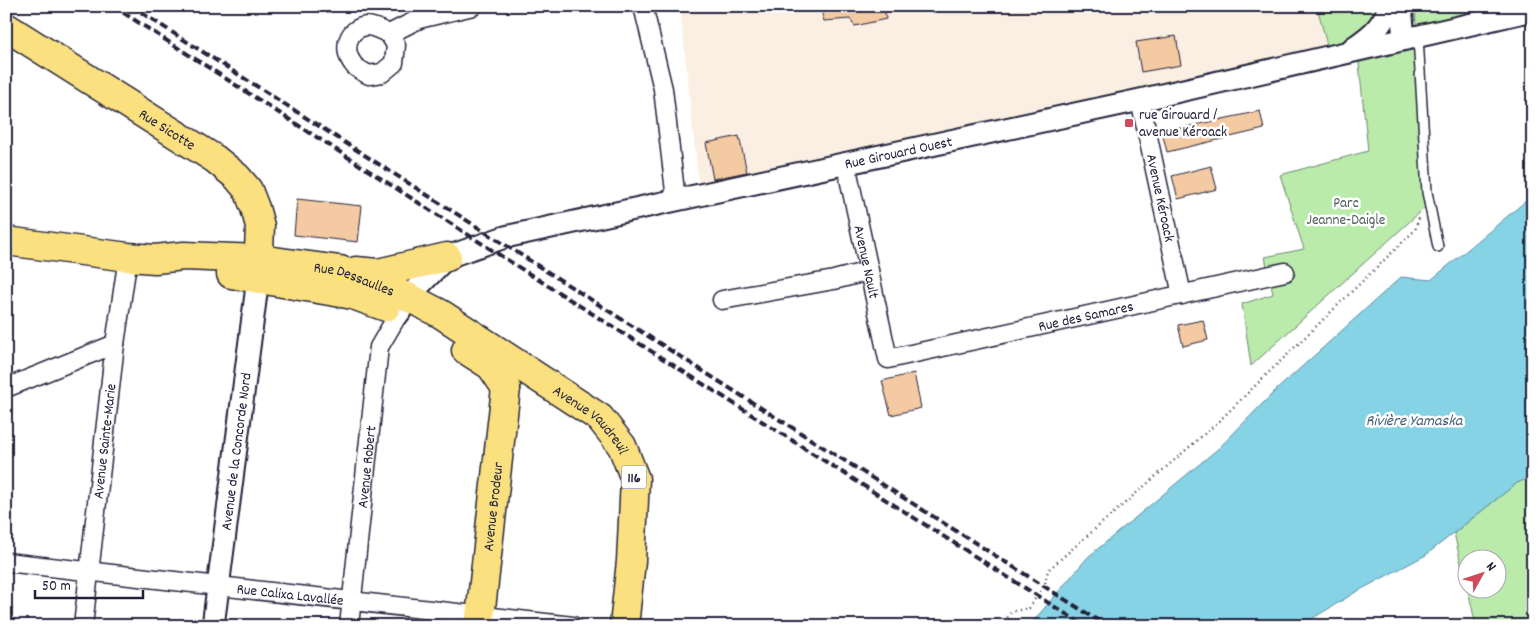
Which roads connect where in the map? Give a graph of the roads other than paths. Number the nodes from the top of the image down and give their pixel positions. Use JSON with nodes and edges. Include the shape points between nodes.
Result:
{"nodes":[{"id":1,"x":473,"y":6,"type":"edge"},
{"id":2,"x":643,"y":6,"type":"edge"},
{"id":3,"x":1390,"y":6,"type":"edge"},
{"id":4,"x":1402,"y":6,"type":"edge"},
{"id":5,"x":1533,"y":10,"type":"edge"},
{"id":6,"x":411,"y":14,"type":"edge"},
{"id":7,"x":6,"y":27,"type":"edge"},
{"id":8,"x":389,"y":34,"type":"dead end"},
{"id":9,"x":1411,"y":37,"type":"junction"},
{"id":10,"x":1348,"y":51,"type":"junction"},
{"id":11,"x":1140,"y":100,"type":"junction"},
{"id":12,"x":846,"y":164,"type":"junction"},
{"id":13,"x":676,"y":200,"type":"junction"},
{"id":14,"x":6,"y":241,"type":"edge"},
{"id":15,"x":1438,"y":247,"type":"dead end"},
{"id":16,"x":447,"y":256,"type":"junction"},
{"id":17,"x":141,"y":258,"type":"junction"},
{"id":18,"x":258,"y":268,"type":"junction"},
{"id":19,"x":340,"y":270,"type":"junction"},
{"id":20,"x":869,"y":271,"type":"junction"},
{"id":21,"x":1285,"y":272,"type":"dead end"},
{"id":22,"x":1182,"y":295,"type":"junction"},
{"id":23,"x":722,"y":300,"type":"dead end"},
{"id":24,"x":403,"y":305,"type":"junction"},
{"id":25,"x":115,"y":344,"type":"junction"},
{"id":26,"x":888,"y":359,"type":"joint"},
{"id":27,"x":533,"y":375,"type":"junction"},
{"id":28,"x":6,"y":388,"type":"edge"},
{"id":29,"x":506,"y":388,"type":"junction"},
{"id":30,"x":6,"y":562,"type":"edge"},
{"id":31,"x":89,"y":571,"type":"junction"},
{"id":32,"x":217,"y":586,"type":"junction"},
{"id":33,"x":352,"y":601,"type":"junction"},
{"id":34,"x":480,"y":620,"type":"edge"},
{"id":35,"x":83,"y":626,"type":"edge"},
{"id":36,"x":213,"y":626,"type":"edge"},
{"id":37,"x":349,"y":626,"type":"edge"},
{"id":38,"x":574,"y":626,"type":"edge"},
{"id":39,"x":624,"y":626,"type":"edge"}],
"edges":[{"from":1,"to":6,"type":"street","via":[[419,19]]},
{"from":2,"to":13,"type":"street","via":[[663,89]]},
{"from":3,"to":10,"type":"street","via":[[1384,22]]},
{"from":4,"to":9,"type":"street"},
{"from":5,"to":9,"type":"street","name":"Rue Girouard Ouest"},
{"from":6,"to":8,"type":"street"},
{"from":7,"to":18,"type":"main road","name":"Rue Sicotte","via":[[215,159],[237,177],[248,190],[260,226]]},
{"from":9,"to":10,"type":"street","name":"Rue Girouard Ouest"},
{"from":9,"to":15,"type":"lane","via":[[1427,192]]},
{"from":10,"to":11,"type":"street","name":"Rue Girouard Ouest"},
{"from":11,"to":12,"type":"street","name":"Rue Girouard Ouest"},
{"from":11,"to":22,"type":"street","name":"Avenue Kéroack"},
{"from":12,"to":13,"type":"street","name":"Rue Girouard Ouest"},
{"from":12,"to":20,"type":"street","name":"Avenue Nault"},
{"from":13,"to":16,"type":"street","name":"Rue Girouard Ouest","via":[[505,237]]},
{"from":14,"to":17,"type":"main road","name":"Rue Dessaulles"},
{"from":16,"to":19,"type":"main road","via":[[378,273]]},
{"from":16,"to":24,"type":"street"},
{"from":17,"to":18,"type":"main road","name":"Rue Dessaulles","via":[[184,256]]},
{"from":17,"to":25,"type":"street","name":"Avenue Sainte-Marie"},
{"from":18,"to":19,"type":"main road","name":"Rue Dessaulles","number":"116"},
{"from":18,"to":24,"type":"main road","name":"Rue Dessaulles","number":"116","via":[[353,296]]},
{"from":18,"to":32,"type":"street","name":"Avenue de la Concorde Nord"},
{"from":19,"to":24,"type":"main road","name":"Rue Dessaulles","number":"116"},
{"from":20,"to":23,"type":"street"},
{"from":20,"to":26,"type":"street","name":"Avenue Nault"},
{"from":21,"to":22,"type":"street","name":"Rue des Samares"},
{"from":22,"to":26,"type":"street","name":"Rue des Samares"},
{"from":24,"to":27,"type":"main road","name":"Rue Dessaulles","number":"116","via":[[441,314]]},
{"from":24,"to":29,"type":"main road","name":"Rue Dessaulles","number":"116","via":[[490,366]]},
{"from":24,"to":33,"type":"street","name":"Avenue Robert","via":[[379,347]]},
{"from":25,"to":28,"type":"street"},
{"from":25,"to":31,"type":"street","name":"Avenue Sainte-Marie"},
{"from":27,"to":29,"type":"main road","via":[[518,378]]},
{"from":27,"to":39,"type":"main road","name":"Avenue Vaudreuil","number":"116","via":[[600,418],[622,446],[635,479]]},
{"from":29,"to":34,"type":"main road","name":"Avenue Brodeur"},
{"from":30,"to":31,"type":"street","name":"Rue Calixa Lavallée"},
{"from":31,"to":32,"type":"street","name":"Rue Calixa Lavallée"},
{"from":31,"to":35,"type":"street","name":"Avenue Sainte-Marie"},
{"from":32,"to":33,"type":"street","name":"Rue Calixa Lavallée"},
{"from":32,"to":36,"type":"street","name":"Avenue de la Concorde Nord"},
{"from":33,"to":34,"type":"street","name":"Rue Calixa Lavallée"},
{"from":33,"to":37,"type":"street","name":"Avenue Robert"},
{"from":34,"to":38,"type":"street","name":"Rue Calixa Lavallée"}]}
